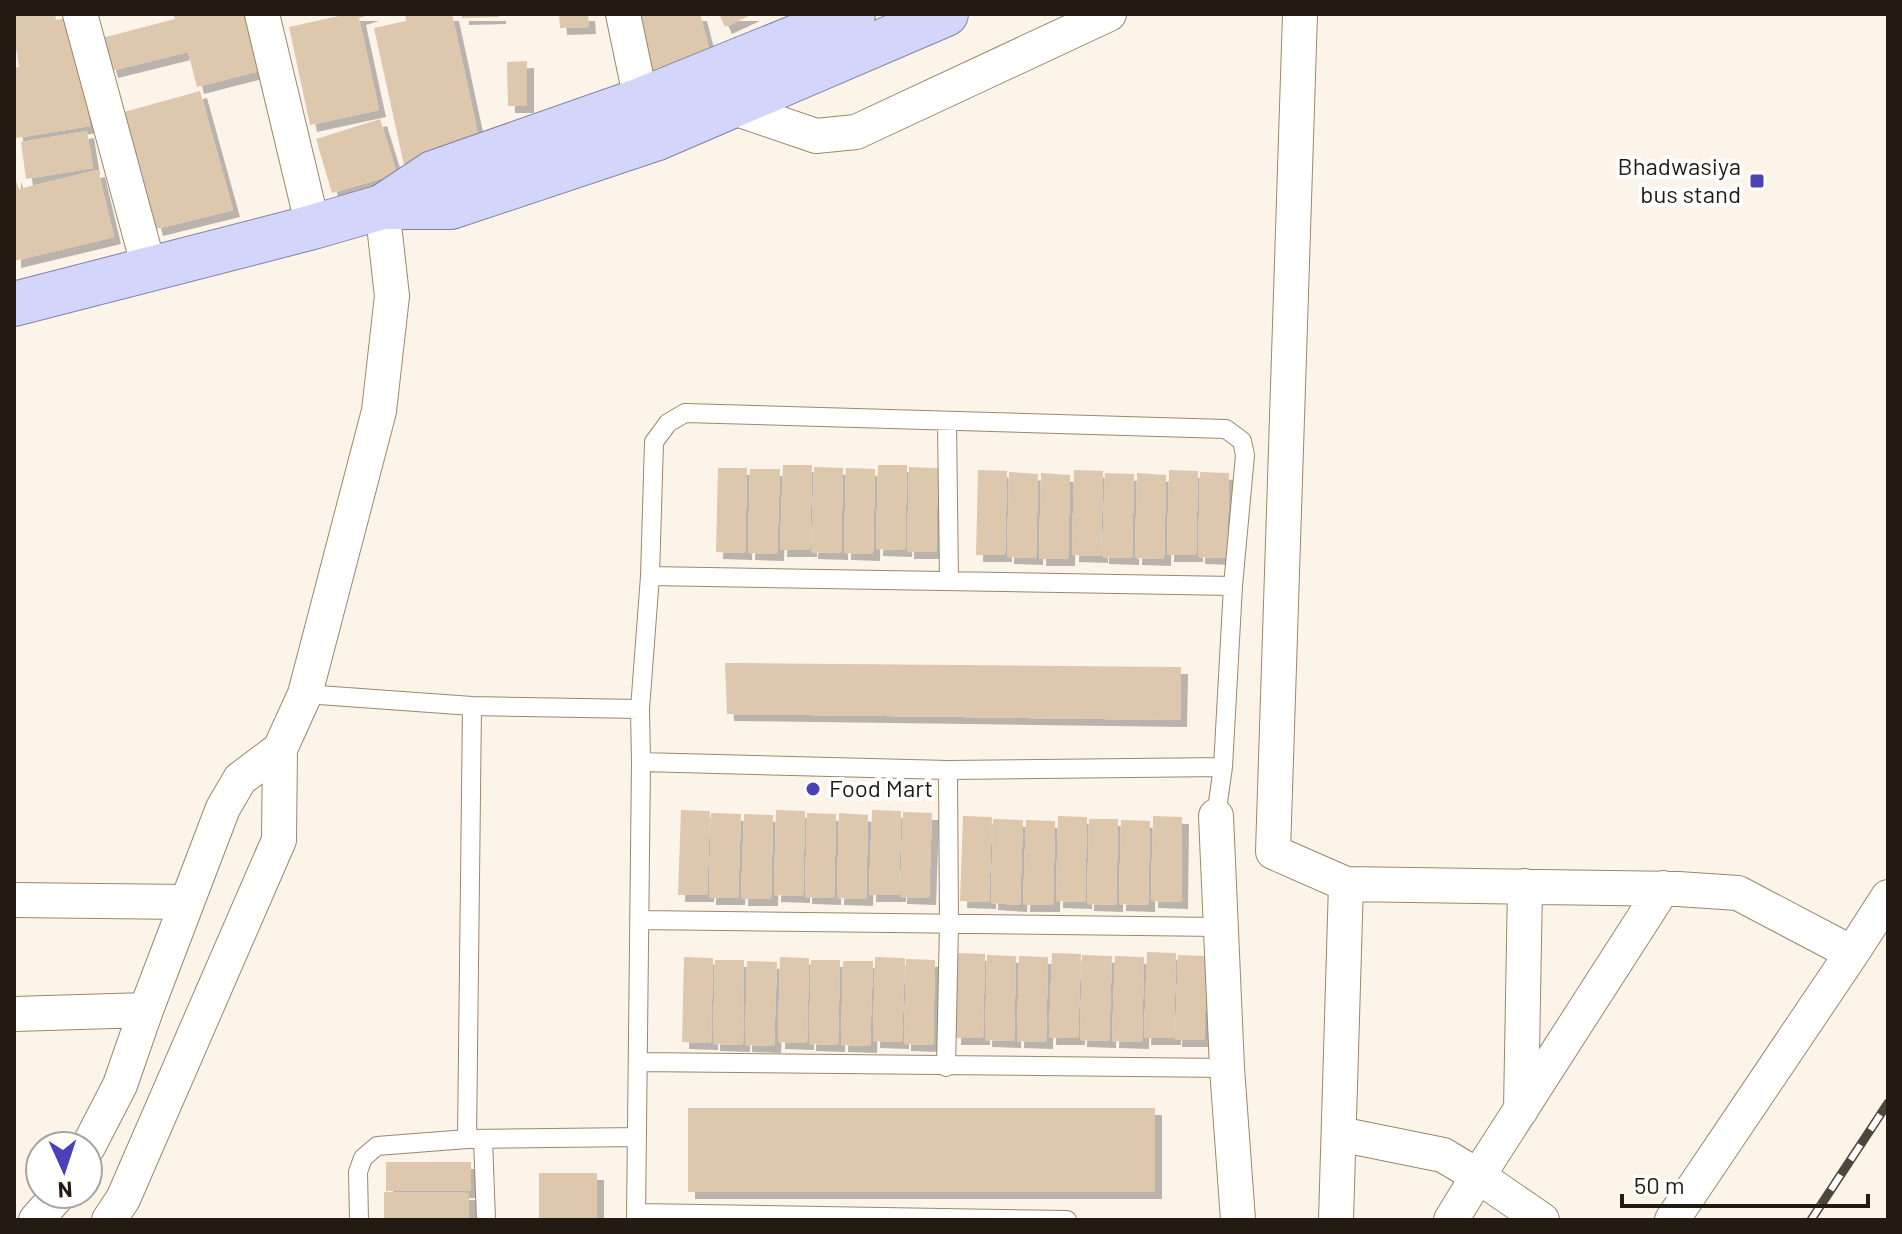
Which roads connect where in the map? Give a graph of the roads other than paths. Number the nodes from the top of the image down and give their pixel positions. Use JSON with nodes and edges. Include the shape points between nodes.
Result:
{"nodes":[{"id":1,"x":80,"y":14,"type":"edge"},
{"id":2,"x":262,"y":14,"type":"edge"},
{"id":3,"x":623,"y":14,"type":"edge"},
{"id":4,"x":803,"y":14,"type":"edge"},
{"id":5,"x":853,"y":14,"type":"edge"},
{"id":6,"x":946,"y":14,"type":"edge"},
{"id":7,"x":1109,"y":14,"type":"edge"},
{"id":8,"x":1300,"y":14,"type":"edge"},
{"id":9,"x":747,"y":57,"type":"junction"},
{"id":10,"x":641,"y":100,"type":"junction"},
{"id":11,"x":731,"y":107,"type":"junction"},
{"id":12,"x":382,"y":207,"type":"junction"},
{"id":13,"x":313,"y":227,"type":"junction"},
{"id":14,"x":149,"y":268,"type":"junction"},
{"id":15,"x":14,"y":304,"type":"edge"},
{"id":16,"x":947,"y":421,"type":"junction"},
{"id":17,"x":650,"y":576,"type":"junction"},
{"id":18,"x":949,"y":580,"type":"junction"},
{"id":19,"x":1233,"y":586,"type":"junction"},
{"id":20,"x":305,"y":694,"type":"junction"},
{"id":21,"x":472,"y":706,"type":"junction"},
{"id":22,"x":640,"y":709,"type":"junction"},
{"id":23,"x":280,"y":749,"type":"junction"},
{"id":24,"x":641,"y":762,"type":"junction"},
{"id":25,"x":1223,"y":767,"type":"junction"},
{"id":26,"x":948,"y":770,"type":"junction"},
{"id":27,"x":1216,"y":816,"type":"joint"},
{"id":28,"x":1346,"y":884,"type":"junction"},
{"id":29,"x":1525,"y":886,"type":"junction"},
{"id":30,"x":1663,"y":888,"type":"junction"},
{"id":31,"x":1888,"y":897,"type":"edge"},
{"id":32,"x":14,"y":900,"type":"edge"},
{"id":33,"x":186,"y":902,"type":"junction"},
{"id":34,"x":639,"y":920,"type":"junction"},
{"id":35,"x":949,"y":924,"type":"junction"},
{"id":36,"x":1219,"y":927,"type":"junction"},
{"id":37,"x":1852,"y":953,"type":"junction"},
{"id":38,"x":146,"y":1010,"type":"junction"},
{"id":39,"x":14,"y":1014,"type":"edge"},
{"id":40,"x":638,"y":1062,"type":"junction"},
{"id":41,"x":946,"y":1067,"type":"junction"},
{"id":42,"x":1227,"y":1068,"type":"junction"},
{"id":43,"x":1521,"y":1110,"type":"junction"},
{"id":44,"x":97,"y":1130,"type":"edge"},
{"id":45,"x":1339,"y":1134,"type":"junction"},
{"id":46,"x":637,"y":1137,"type":"junction"},
{"id":47,"x":475,"y":1139,"type":"junction"},
{"id":48,"x":1478,"y":1176,"type":"junction"},
{"id":49,"x":636,"y":1216,"type":"edge"},
{"id":50,"x":934,"y":1218,"type":"edge"},
{"id":51,"x":109,"y":1220,"type":"edge"},
{"id":52,"x":359,"y":1220,"type":"edge"},
{"id":53,"x":486,"y":1220,"type":"edge"},
{"id":54,"x":1067,"y":1220,"type":"edge"},
{"id":55,"x":1238,"y":1220,"type":"edge"},
{"id":56,"x":1336,"y":1220,"type":"edge"},
{"id":57,"x":1451,"y":1220,"type":"edge"},
{"id":58,"x":1542,"y":1220,"type":"edge"},
{"id":59,"x":1672,"y":1220,"type":"edge"}],
"edges":[{"from":1,"to":14,"type":"street"},
{"from":2,"to":13,"type":"street"},
{"from":3,"to":10,"type":"street"},
{"from":4,"to":9,"type":"street"},
{"from":5,"to":9,"type":"main road"},
{"from":6,"to":11,"type":"main road"},
{"from":7,"to":11,"type":"street","via":[[856,132],[816,136]]},
{"from":8,"to":28,"type":"street","via":[[1273,852]]},
{"from":9,"to":10,"type":"main road"},
{"from":10,"to":12,"type":"main road","via":[[433,173]]},
{"from":11,"to":12,"type":"main road","via":[[655,139],[451,207]]},
{"from":12,"to":13,"type":"main road"},
{"from":12,"to":20,"type":"street","via":[[392,296],[379,411]]},
{"from":13,"to":14,"type":"main road"},
{"from":14,"to":15,"type":"main road"},
{"from":16,"to":17,"type":"lane","via":[[685,413],[668,423],[654,442]]},
{"from":16,"to":18,"type":"lane"},
{"from":16,"to":19,"type":"lane","via":[[1226,429],[1242,441],[1245,455]]},
{"from":17,"to":18,"type":"lane"},
{"from":17,"to":22,"type":"lane"},
{"from":18,"to":19,"type":"lane"},
{"from":19,"to":25,"type":"lane"},
{"from":20,"to":21,"type":"lane"},
{"from":20,"to":23,"type":"street"},
{"from":21,"to":22,"type":"lane"},
{"from":21,"to":47,"type":"lane"},
{"from":22,"to":24,"type":"lane"},
{"from":23,"to":33,"type":"street","via":[[240,779]]},
{"from":23,"to":51,"type":"street","via":[[279,840]]},
{"from":24,"to":26,"type":"lane"},
{"from":24,"to":34,"type":"lane"},
{"from":25,"to":26,"type":"lane"},
{"from":25,"to":27,"type":"lane"},
{"from":26,"to":35,"type":"lane"},
{"from":27,"to":36,"type":"street"},
{"from":28,"to":29,"type":"street"},
{"from":28,"to":45,"type":"street"},
{"from":29,"to":30,"type":"street"},
{"from":29,"to":43,"type":"street"},
{"from":30,"to":37,"type":"street","via":[[1738,893]]},
{"from":30,"to":43,"type":"street"},
{"from":31,"to":37,"type":"street"},
{"from":32,"to":33,"type":"street"},
{"from":33,"to":38,"type":"street"},
{"from":34,"to":35,"type":"lane"},
{"from":34,"to":40,"type":"lane"},
{"from":35,"to":36,"type":"lane"},
{"from":35,"to":41,"type":"lane"},
{"from":36,"to":42,"type":"street"},
{"from":37,"to":59,"type":"street"},
{"from":38,"to":39,"type":"street"},
{"from":38,"to":44,"type":"street","via":[[120,1085]]},
{"from":40,"to":41,"type":"lane"},
{"from":40,"to":46,"type":"lane"},
{"from":41,"to":42,"type":"lane"},
{"from":42,"to":55,"type":"street"},
{"from":43,"to":48,"type":"street"},
{"from":45,"to":48,"type":"street","via":[[1443,1155]]},
{"from":45,"to":56,"type":"street"},
{"from":46,"to":47,"type":"lane"},
{"from":46,"to":49,"type":"lane"},
{"from":47,"to":52,"type":"lane","via":[[377,1146],[363,1158],[358,1172]]},
{"from":47,"to":53,"type":"lane"},
{"from":48,"to":57,"type":"street"},
{"from":48,"to":58,"type":"street"},
{"from":49,"to":50,"type":"lane"},
{"from":50,"to":54,"type":"lane"}]}
